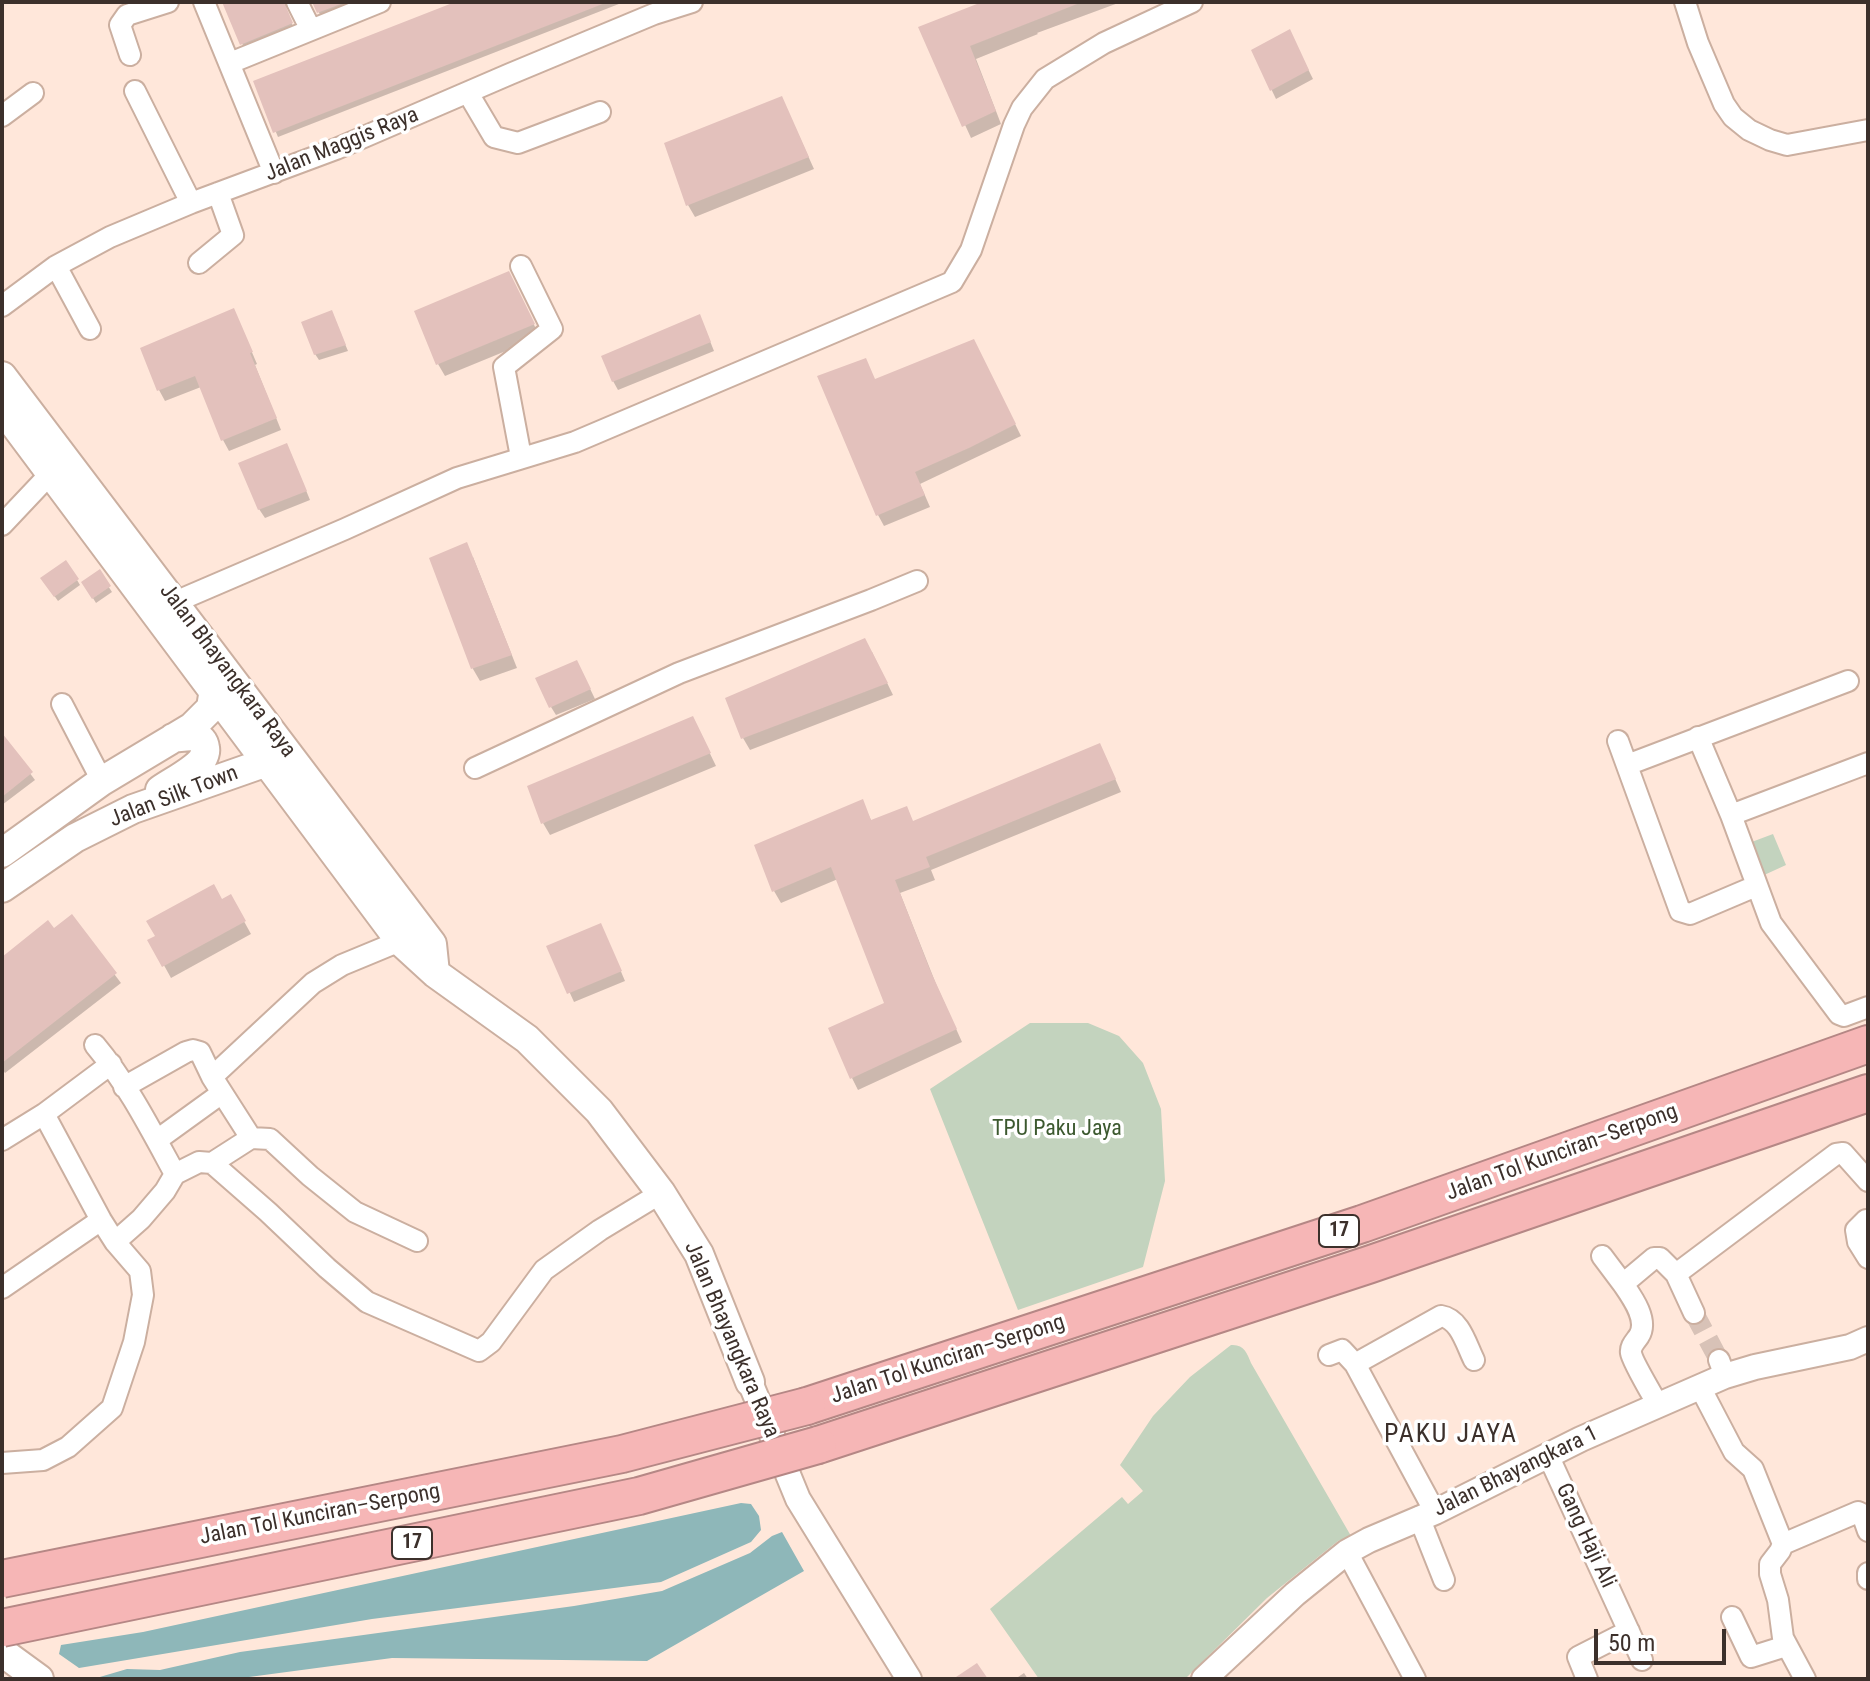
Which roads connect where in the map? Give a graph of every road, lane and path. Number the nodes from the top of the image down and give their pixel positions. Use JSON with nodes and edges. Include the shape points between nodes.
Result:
{"nodes":[{"id":1,"x":168,"y":2,"type":"edge"},
{"id":2,"x":204,"y":2,"type":"edge"},
{"id":3,"x":297,"y":2,"type":"edge"},
{"id":4,"x":692,"y":2,"type":"edge"},
{"id":5,"x":1192,"y":2,"type":"edge"},
{"id":6,"x":1685,"y":2,"type":"edge"},
{"id":7,"x":375,"y":3,"type":"edge"},
{"id":8,"x":651,"y":8,"type":"edge"},
{"id":9,"x":311,"y":30,"type":"junction"},
{"id":10,"x":130,"y":55,"type":"dead end"},
{"id":11,"x":230,"y":63,"type":"junction"},
{"id":12,"x":135,"y":91,"type":"dead end"},
{"id":13,"x":33,"y":93,"type":"dead end"},
{"id":14,"x":468,"y":93,"type":"junction"},
{"id":15,"x":600,"y":112,"type":"dead end"},
{"id":16,"x":2,"y":116,"type":"edge"},
{"id":17,"x":1868,"y":130,"type":"edge"},
{"id":18,"x":274,"y":173,"type":"junction"},
{"id":19,"x":218,"y":193,"type":"junction"},
{"id":20,"x":191,"y":203,"type":"junction"},
{"id":21,"x":199,"y":263,"type":"dead end"},
{"id":22,"x":56,"y":266,"type":"junction"},
{"id":23,"x":521,"y":266,"type":"dead end"},
{"id":24,"x":2,"y":306,"type":"edge"},
{"id":25,"x":90,"y":329,"type":"dead end"},
{"id":26,"x":2,"y":376,"type":"edge"},
{"id":27,"x":2,"y":408,"type":"edge"},
{"id":28,"x":27,"y":425,"type":"junction"},
{"id":29,"x":521,"y":457,"type":"junction"},
{"id":30,"x":51,"y":473,"type":"junction"},
{"id":31,"x":2,"y":525,"type":"edge"},
{"id":32,"x":917,"y":581,"type":"dead end"},
{"id":33,"x":175,"y":602,"type":"junction"},
{"id":34,"x":1848,"y":681,"type":"dead end"},
{"id":35,"x":214,"y":689,"type":"junction"},
{"id":36,"x":245,"y":695,"type":"junction"},
{"id":37,"x":62,"y":704,"type":"dead end"},
{"id":38,"x":244,"y":731,"type":"junction"},
{"id":39,"x":1698,"y":737,"type":"junction"},
{"id":40,"x":173,"y":738,"type":"junction"},
{"id":41,"x":1618,"y":741,"type":"dead end"},
{"id":42,"x":267,"y":762,"type":"junction"},
{"id":43,"x":1868,"y":763,"type":"edge"},
{"id":44,"x":1627,"y":765,"type":"junction"},
{"id":45,"x":475,"y":768,"type":"dead end"},
{"id":46,"x":102,"y":781,"type":"junction"},
{"id":47,"x":215,"y":781,"type":"junction"},
{"id":48,"x":133,"y":809,"type":"junction"},
{"id":49,"x":1731,"y":815,"type":"junction"},
{"id":50,"x":2,"y":853,"type":"edge"},
{"id":51,"x":1756,"y":886,"type":"junction"},
{"id":52,"x":2,"y":888,"type":"edge"},
{"id":53,"x":400,"y":941,"type":"junction"},
{"id":54,"x":435,"y":973,"type":"junction"},
{"id":55,"x":1868,"y":1007,"type":"edge"},
{"id":56,"x":1868,"y":1044,"type":"edge"},
{"id":57,"x":95,"y":1045,"type":"dead end"},
{"id":58,"x":111,"y":1064,"type":"junction"},
{"id":59,"x":217,"y":1085,"type":"junction"},
{"id":60,"x":124,"y":1087,"type":"junction"},
{"id":61,"x":1868,"y":1093,"type":"edge"},
{"id":62,"x":44,"y":1114,"type":"junction"},
{"id":63,"x":251,"y":1138,"type":"junction"},
{"id":64,"x":2,"y":1140,"type":"edge"},
{"id":65,"x":157,"y":1140,"type":"junction"},
{"id":66,"x":212,"y":1163,"type":"junction"},
{"id":67,"x":175,"y":1174,"type":"junction"},
{"id":68,"x":1868,"y":1181,"type":"edge"},
{"id":69,"x":661,"y":1193,"type":"junction"},
{"id":70,"x":101,"y":1220,"type":"junction"},
{"id":71,"x":1866,"y":1220,"type":"edge"},
{"id":72,"x":417,"y":1241,"type":"dead end"},
{"id":73,"x":115,"y":1242,"type":"junction"},
{"id":74,"x":1602,"y":1256,"type":"dead end"},
{"id":75,"x":1868,"y":1258,"type":"edge"},
{"id":76,"x":1676,"y":1274,"type":"junction"},
{"id":77,"x":1623,"y":1284,"type":"junction"},
{"id":78,"x":2,"y":1288,"type":"edge"},
{"id":79,"x":1694,"y":1313,"type":"tunnel mouth"},
{"id":80,"x":1868,"y":1339,"type":"edge"},
{"id":81,"x":1329,"y":1355,"type":"dead end"},
{"id":82,"x":1474,"y":1360,"type":"dead end"},
{"id":83,"x":1355,"y":1364,"type":"junction"},
{"id":84,"x":750,"y":1382,"type":"joint"},
{"id":85,"x":1700,"y":1387,"type":"junction"},
{"id":86,"x":1658,"y":1405,"type":"junction"},
{"id":87,"x":1548,"y":1455,"type":"junction"},
{"id":88,"x":2,"y":1463,"type":"edge"},
{"id":89,"x":1427,"y":1514,"type":"junction"},
{"id":90,"x":1868,"y":1531,"type":"edge"},
{"id":91,"x":1783,"y":1544,"type":"junction"},
{"id":92,"x":1347,"y":1552,"type":"junction"},
{"id":93,"x":2,"y":1579,"type":"edge"},
{"id":94,"x":1444,"y":1580,"type":"dead end"},
{"id":95,"x":1732,"y":1617,"type":"dead end"},
{"id":96,"x":2,"y":1628,"type":"edge"},
{"id":97,"x":1629,"y":1631,"type":"junction"},
{"id":98,"x":1786,"y":1646,"type":"junction"},
{"id":99,"x":2,"y":1652,"type":"edge"},
{"id":100,"x":1642,"y":1660,"type":"dead end"},
{"id":101,"x":39,"y":1679,"type":"edge"},
{"id":102,"x":909,"y":1679,"type":"edge"},
{"id":103,"x":1204,"y":1679,"type":"edge"},
{"id":104,"x":1415,"y":1679,"type":"edge"},
{"id":105,"x":1587,"y":1679,"type":"edge"},
{"id":106,"x":1805,"y":1679,"type":"edge"}],
"edges":[{"from":1,"to":10,"type":"street","via":[[127,15],[120,25]]},
{"from":2,"to":11,"type":"street"},
{"from":3,"to":9,"type":"street"},
{"from":4,"to":8,"type":"street","name":"Jalan Maggis Raya"},
{"from":5,"to":29,"type":"street","via":[[1104,43],[1045,79],[1014,125],[971,250],[952,282],[575,442]]},
{"from":6,"to":17,"type":"street","via":[[1724,104],[1749,130],[1787,145]]},
{"from":7,"to":9,"type":"street"},
{"from":8,"to":14,"type":"street","name":"Jalan Maggis Raya"},
{"from":9,"to":11,"type":"street"},
{"from":11,"to":18,"type":"street"},
{"from":12,"to":20,"type":"street"},
{"from":13,"to":16,"type":"street"},
{"from":14,"to":15,"type":"street","via":[[494,137],[518,143]]},
{"from":14,"to":18,"type":"street","name":"Jalan Maggis Raya"},
{"from":18,"to":19,"type":"street","name":"Jalan Maggis Raya"},
{"from":19,"to":20,"type":"street","name":"Jalan Maggis Raya"},
{"from":19,"to":21,"type":"street","via":[[233,235]]},
{"from":20,"to":22,"type":"street","name":"Jalan Maggis Raya"},
{"from":22,"to":24,"type":"street","name":"Jalan Maggis Raya"},
{"from":22,"to":25,"type":"street"},
{"from":23,"to":29,"type":"street","via":[[552,329],[504,367]]},
{"from":26,"to":28,"type":"main road","name":"Jalan Bhayangkara Raya"},
{"from":27,"to":28,"type":"main road","name":"Jalan Bhayangkara Raya"},
{"from":28,"to":30,"type":"main road","name":"Jalan Bhayangkara Raya"},
{"from":28,"to":33,"type":"main road","name":"Jalan Bhayangkara Raya"},
{"from":29,"to":33,"type":"street","via":[[457,478]]},
{"from":30,"to":31,"type":"street"},
{"from":30,"to":35,"type":"main road","name":"Jalan Bhayangkara Raya"},
{"from":32,"to":45,"type":"street","via":[[679,673]]},
{"from":33,"to":36,"type":"main road","name":"Jalan Bhayangkara Raya"},
{"from":34,"to":39,"type":"street"},
{"from":35,"to":38,"type":"main road","name":"Jalan Bhayangkara Raya"},
{"from":35,"to":40,"type":"main road","name":"Jalan Silk Town","via":[[211,708]]},
{"from":36,"to":38,"type":"main road"},
{"from":36,"to":54,"type":"main road","name":"Jalan Bhayangkara Raya","via":[[432,944]]},
{"from":37,"to":46,"type":"street"},
{"from":38,"to":42,"type":"main road","name":"Jalan Bhayangkara Raya"},
{"from":38,"to":47,"type":"main road","via":[[236,756]]},
{"from":39,"to":44,"type":"street"},
{"from":39,"to":49,"type":"street"},
{"from":40,"to":46,"type":"main road","name":"Jalan Silk Town"},
{"from":40,"to":48,"type":"main road","via":[[203,739],[204,757]]},
{"from":41,"to":44,"type":"street"},
{"from":42,"to":47,"type":"main road","name":"Jalan Silk Town"},
{"from":42,"to":53,"type":"main road","name":"Jalan Bhayangkara Raya"},
{"from":43,"to":49,"type":"street"},
{"from":44,"to":51,"type":"street","via":[[1680,911],[1690,914]]},
{"from":46,"to":50,"type":"main road","name":"Jalan Silk Town"},
{"from":47,"to":48,"type":"main road","name":"Jalan Silk Town"},
{"from":48,"to":52,"type":"main road","name":"Jalan Silk Town","via":[[75,838]]},
{"from":49,"to":51,"type":"street"},
{"from":51,"to":55,"type":"street","via":[[1771,923],[1839,1014]]},
{"from":53,"to":54,"type":"main road","name":"Jalan Bhayangkara Raya"},
{"from":53,"to":59,"type":"street","via":[[313,983]]},
{"from":54,"to":69,"type":"main road","name":"Jalan Bhayangkara Raya","via":[[527,1039],[599,1111]]},
{"from":56,"to":93,"type":"highway","name":"Jalan Tol Kunciran–Serpong","number":"17","bridge":true,"via":[[1362,1224],[807,1406],[622,1454]]},
{"from":57,"to":58,"type":"street"},
{"from":58,"to":60,"type":"street"},
{"from":58,"to":62,"type":"street"},
{"from":59,"to":60,"type":"street","via":[[200,1052],[193,1050]]},
{"from":59,"to":63,"type":"street"},
{"from":59,"to":65,"type":"street"},
{"from":60,"to":65,"type":"street"},
{"from":61,"to":96,"type":"highway","name":"Jalan Tol Kunciran–Serpong","number":"17","bridge":true,"via":[[1368,1265],[818,1445],[639,1496]]},
{"from":62,"to":64,"type":"street"},
{"from":62,"to":70,"type":"street"},
{"from":63,"to":66,"type":"street"},
{"from":63,"to":72,"type":"street","via":[[270,1139],[355,1212]]},
{"from":65,"to":67,"type":"street"},
{"from":66,"to":67,"type":"street","via":[[199,1162]]},
{"from":66,"to":69,"type":"street","via":[[367,1302],[479,1351],[544,1270]]},
{"from":67,"to":73,"type":"street","via":[[141,1219]]},
{"from":68,"to":76,"type":"street","via":[[1843,1153],[1836,1154]]},
{"from":69,"to":84,"type":"main road","name":"Jalan Bhayangkara Raya","via":[[699,1254]]},
{"from":70,"to":73,"type":"street"},
{"from":70,"to":78,"type":"street"},
{"from":71,"to":75,"type":"street","via":[[1856,1230]]},
{"from":73,"to":88,"type":"street","via":[[140,1271],[143,1295],[112,1408],[68,1447],[43,1460]]},
{"from":74,"to":77,"type":"street"},
{"from":76,"to":77,"type":"street","via":[[1654,1258]]},
{"from":76,"to":79,"type":"street"},
{"from":77,"to":86,"type":"street","via":[[1642,1323],[1631,1354]]},
{"from":80,"to":85,"type":"street","name":"Jalan Bhayangkara 1","via":[[1755,1367],[1722,1368]]},
{"from":81,"to":83,"type":"street","via":[[1342,1350]]},
{"from":82,"to":83,"type":"street","via":[[1455,1322],[1441,1316]]},
{"from":83,"to":89,"type":"street"},
{"from":84,"to":102,"type":"street","name":"Jalan Bhayangkara Raya","via":[[798,1499]]},
{"from":85,"to":86,"type":"street","name":"Jalan Bhayangkara 1"},
{"from":85,"to":91,"type":"street","via":[[1734,1452],[1753,1469]]},
{"from":86,"to":87,"type":"street","name":"Jalan Bhayangkara 1"},
{"from":87,"to":89,"type":"street","name":"Jalan Bhayangkara 1"},
{"from":87,"to":97,"type":"street","name":"Gang Haji Ali"},
{"from":89,"to":92,"type":"street","name":"Jalan Bhayangkara 1"},
{"from":89,"to":94,"type":"street"},
{"from":90,"to":91,"type":"street","via":[[1858,1512]]},
{"from":91,"to":98,"type":"street","via":[[1770,1574]]},
{"from":92,"to":103,"type":"street","name":"Jalan Bhayangkara 1"},
{"from":92,"to":104,"type":"street"},
{"from":95,"to":98,"type":"street","via":[[1751,1657]]},
{"from":97,"to":100,"type":"street","name":"Gang Haji Ali"},
{"from":97,"to":105,"type":"street","via":[[1578,1657]]},
{"from":98,"to":106,"type":"street"},
{"from":99,"to":101,"type":"main road"}]}
